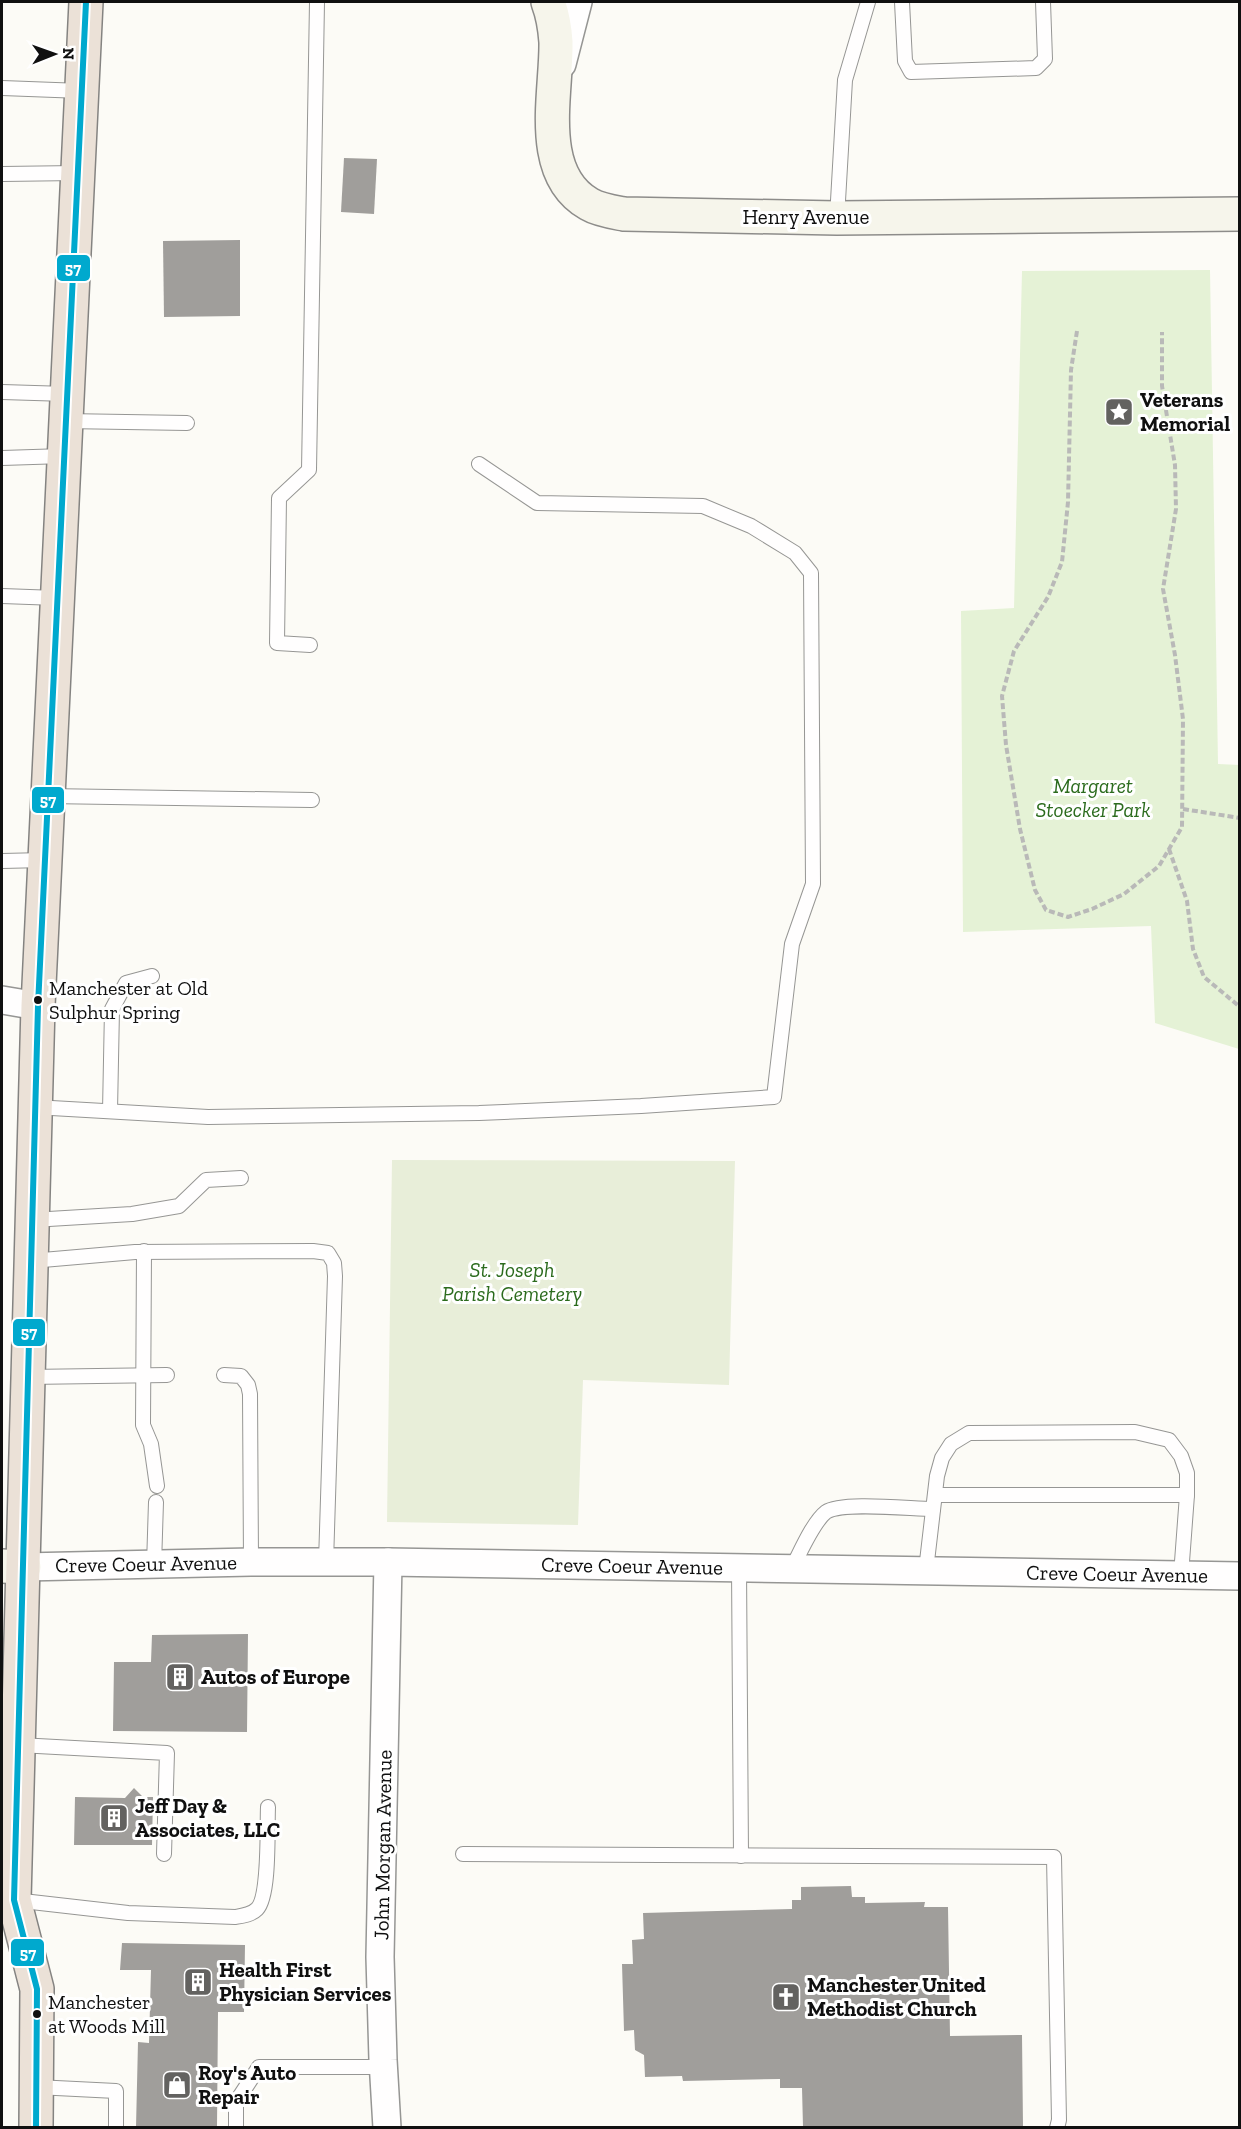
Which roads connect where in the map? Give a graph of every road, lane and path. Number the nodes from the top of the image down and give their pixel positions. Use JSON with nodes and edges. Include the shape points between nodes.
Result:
{"nodes":[{"id":1,"x":86,"y":2,"type":"edge"},
{"id":2,"x":317,"y":2,"type":"edge"},
{"id":3,"x":868,"y":2,"type":"edge"},
{"id":4,"x":902,"y":2,"type":"edge"},
{"id":5,"x":1042,"y":2,"type":"edge"},
{"id":6,"x":559,"y":5,"type":"edge"},
{"id":7,"x":2,"y":88,"type":"edge"},
{"id":8,"x":82,"y":91,"type":"junction"},
{"id":9,"x":77,"y":173,"type":"junction"},
{"id":10,"x":2,"y":174,"type":"edge"},
{"id":11,"x":1239,"y":214,"type":"edge"},
{"id":12,"x":837,"y":218,"type":"junction"},
{"id":13,"x":1077,"y":331,"type":"dead end"},
{"id":14,"x":1162,"y":332,"type":"dead end"},
{"id":15,"x":2,"y":392,"type":"edge"},
{"id":16,"x":66,"y":408,"type":"junction"},
{"id":17,"x":187,"y":423,"type":"dead end"},
{"id":18,"x":64,"y":456,"type":"junction"},
{"id":19,"x":2,"y":458,"type":"edge"},
{"id":20,"x":479,"y":464,"type":"dead end"},
{"id":21,"x":2,"y":596,"type":"edge"},
{"id":22,"x":57,"y":598,"type":"junction"},
{"id":23,"x":310,"y":645,"type":"dead end"},
{"id":24,"x":47,"y":796,"type":"junction"},
{"id":25,"x":312,"y":800,"type":"dead end"},
{"id":26,"x":1183,"y":809,"type":"junction"},
{"id":27,"x":1239,"y":818,"type":"edge"},
{"id":28,"x":1169,"y":849,"type":"junction"},
{"id":29,"x":44,"y":860,"type":"junction"},
{"id":30,"x":2,"y":861,"type":"edge"},
{"id":31,"x":152,"y":976,"type":"dead end"},
{"id":32,"x":2,"y":1000,"type":"edge"},
{"id":33,"x":38,"y":1006,"type":"junction"},
{"id":34,"x":1239,"y":1007,"type":"edge"},
{"id":35,"x":34,"y":1107,"type":"junction"},
{"id":36,"x":110,"y":1111,"type":"junction"},
{"id":37,"x":241,"y":1178,"type":"dead end"},
{"id":38,"x":32,"y":1220,"type":"junction"},
{"id":39,"x":144,"y":1251,"type":"junction"},
{"id":40,"x":31,"y":1261,"type":"junction"},
{"id":41,"x":143,"y":1375,"type":"junction"},
{"id":42,"x":167,"y":1375,"type":"dead end"},
{"id":43,"x":224,"y":1375,"type":"dead end"},
{"id":44,"x":28,"y":1377,"type":"junction"},
{"id":45,"x":157,"y":1486,"type":"dead end"},
{"id":46,"x":935,"y":1495,"type":"junction"},
{"id":47,"x":1187,"y":1495,"type":"junction"},
{"id":48,"x":156,"y":1502,"type":"dead end"},
{"id":49,"x":933,"y":1509,"type":"junction"},
{"id":50,"x":251,"y":1562,"type":"junction"},
{"id":51,"x":326,"y":1562,"type":"junction"},
{"id":52,"x":388,"y":1562,"type":"junction"},
{"id":53,"x":154,"y":1565,"type":"junction"},
{"id":54,"x":13,"y":1567,"type":"edge"},
{"id":55,"x":739,"y":1567,"type":"junction"},
{"id":56,"x":792,"y":1568,"type":"junction"},
{"id":57,"x":926,"y":1570,"type":"junction"},
{"id":58,"x":1181,"y":1575,"type":"junction"},
{"id":59,"x":1239,"y":1576,"type":"edge"},
{"id":60,"x":13,"y":1726,"type":"edge"},
{"id":61,"x":268,"y":1807,"type":"dead end"},
{"id":62,"x":9,"y":1844,"type":"edge"},
{"id":63,"x":164,"y":1854,"type":"dead end"},
{"id":64,"x":463,"y":1854,"type":"dead end"},
{"id":65,"x":741,"y":1856,"type":"junction"},
{"id":66,"x":15,"y":1900,"type":"junction"},
{"id":67,"x":2,"y":1937,"type":"edge"},
{"id":68,"x":383,"y":2067,"type":"junction"},
{"id":69,"x":36,"y":2087,"type":"junction"},
{"id":70,"x":36,"y":2127,"type":"edge"},
{"id":71,"x":116,"y":2127,"type":"edge"},
{"id":72,"x":236,"y":2127,"type":"edge"},
{"id":73,"x":387,"y":2127,"type":"edge"},
{"id":74,"x":1057,"y":2127,"type":"edge"}],
"edges":[{"from":1,"to":8,"type":"highway"},
{"from":2,"to":23,"type":"lane","via":[[309,470],[279,498],[277,643]]},
{"from":3,"to":12,"type":"lane","via":[[845,81]]},
{"from":4,"to":5,"type":"lane","via":[[905,61],[911,72],[1035,68],[1045,59]]},
{"from":6,"to":12,"type":"street","name":"Henry Avenue","via":[[552,99],[554,147],[567,181],[589,204],[624,214]]},
{"from":7,"to":8,"type":"lane"},
{"from":8,"to":9,"type":"highway"},
{"from":9,"to":10,"type":"lane"},
{"from":9,"to":16,"type":"highway"},
{"from":11,"to":12,"type":"street","name":"Henry Avenue"},
{"from":13,"to":28,"type":"path","via":[[1071,370],[1068,502],[1062,562],[1048,597],[1014,651],[1002,696],[1020,829],[1035,890],[1046,910],[1068,917],[1124,894],[1159,866]]},
{"from":14,"to":26,"type":"path","via":[[1162,386],[1175,465],[1176,509],[1163,589],[1183,719]]},
{"from":15,"to":16,"type":"lane"},
{"from":16,"to":17,"type":"lane"},
{"from":16,"to":18,"type":"highway"},
{"from":18,"to":19,"type":"lane"},
{"from":18,"to":22,"type":"highway"},
{"from":20,"to":36,"type":"lane","via":[[537,503],[703,506],[751,526],[795,553],[811,573],[813,884],[792,944],[774,1096],[479,1113],[208,1117]]},
{"from":21,"to":22,"type":"lane"},
{"from":22,"to":24,"type":"highway"},
{"from":24,"to":25,"type":"lane"},
{"from":24,"to":29,"type":"highway"},
{"from":26,"to":27,"type":"path"},
{"from":26,"to":28,"type":"path","via":[[1182,827]]},
{"from":28,"to":34,"type":"path","via":[[1187,901],[1193,949],[1204,977]]},
{"from":29,"to":30,"type":"lane"},
{"from":29,"to":33,"type":"highway"},
{"from":31,"to":36,"type":"lane","via":[[126,983],[112,1009]]},
{"from":32,"to":33,"type":"street"},
{"from":33,"to":35,"type":"highway"},
{"from":35,"to":36,"type":"lane"},
{"from":35,"to":38,"type":"highway"},
{"from":37,"to":38,"type":"lane","via":[[206,1180],[179,1206],[132,1214]]},
{"from":38,"to":40,"type":"highway"},
{"from":39,"to":40,"type":"lane"},
{"from":39,"to":41,"type":"lane"},
{"from":39,"to":51,"type":"lane","via":[[313,1251],[328,1253],[334,1263]]},
{"from":40,"to":44,"type":"highway"},
{"from":41,"to":42,"type":"lane"},
{"from":41,"to":44,"type":"lane"},
{"from":41,"to":45,"type":"lane","via":[[143,1425],[151,1444]]},
{"from":43,"to":50,"type":"lane","via":[[241,1376],[250,1394]]},
{"from":44,"to":54,"type":"highway"},
{"from":46,"to":47,"type":"lane"},
{"from":46,"to":47,"type":"lane","via":[[942,1458],[951,1444],[969,1433],[1135,1432],[1169,1440],[1187,1473]]},
{"from":46,"to":49,"type":"lane"},
{"from":47,"to":58,"type":"lane"},
{"from":48,"to":53,"type":"lane"},
{"from":49,"to":56,"type":"lane","via":[[842,1507],[826,1512]]},
{"from":49,"to":57,"type":"lane"},
{"from":50,"to":51,"type":"street","name":"Creve Coeur Avenue"},
{"from":50,"to":53,"type":"street","name":"Creve Coeur Avenue"},
{"from":51,"to":52,"type":"street","name":"Creve Coeur Avenue"},
{"from":52,"to":55,"type":"street","name":"Creve Coeur Avenue"},
{"from":52,"to":68,"type":"street","name":"John Morgan Avenue","via":[[380,1957]]},
{"from":53,"to":54,"type":"street","name":"Creve Coeur Avenue"},
{"from":54,"to":60,"type":"highway","via":[[17,1621]]},
{"from":55,"to":56,"type":"street","name":"Creve Coeur Avenue"},
{"from":55,"to":65,"type":"lane"},
{"from":56,"to":57,"type":"street","name":"Creve Coeur Avenue"},
{"from":57,"to":58,"type":"street","name":"Creve Coeur Avenue"},
{"from":58,"to":59,"type":"street","name":"Creve Coeur Avenue"},
{"from":60,"to":62,"type":"highway"},
{"from":60,"to":63,"type":"lane","via":[[167,1753]]},
{"from":61,"to":66,"type":"lane","via":[[265,1893],[257,1909],[247,1915],[128,1913]]},
{"from":62,"to":66,"type":"highway"},
{"from":64,"to":65,"type":"lane"},
{"from":65,"to":74,"type":"lane","via":[[1054,1857]]},
{"from":66,"to":67,"type":"highway"},
{"from":66,"to":69,"type":"highway","via":[[37,1989]]},
{"from":68,"to":72,"type":"lane","via":[[259,2067],[236,2102]]},
{"from":68,"to":73,"type":"street","name":"John Morgan Avenue"},
{"from":69,"to":70,"type":"highway"},
{"from":69,"to":71,"type":"lane","via":[[116,2091]]}]}
